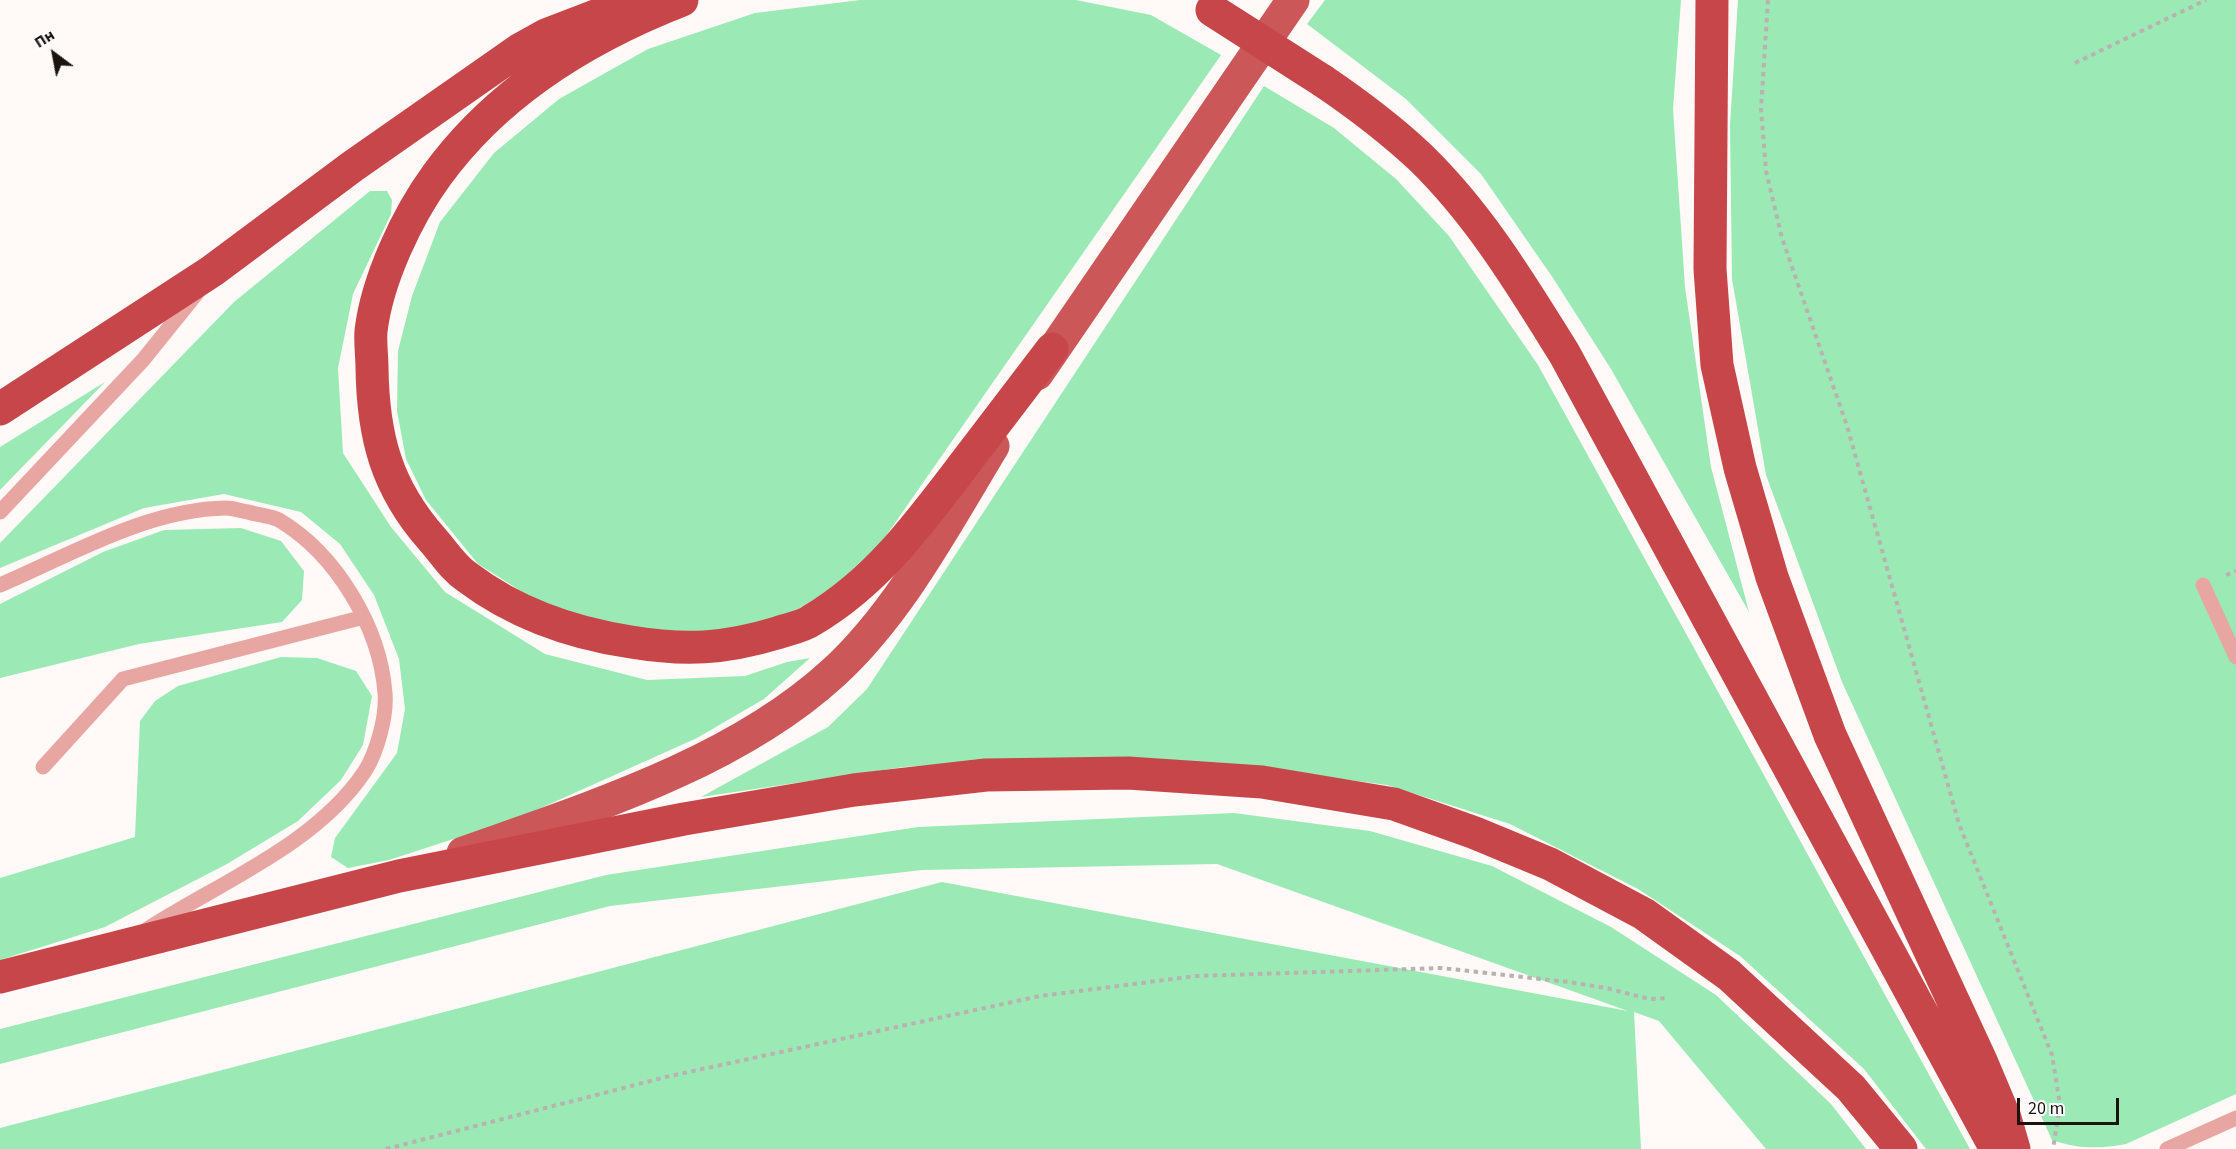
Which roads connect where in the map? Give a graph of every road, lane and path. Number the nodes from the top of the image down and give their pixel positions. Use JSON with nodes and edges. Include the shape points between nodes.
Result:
{"nodes":[{"id":1,"x":589,"y":0,"type":"edge"},
{"id":2,"x":637,"y":0,"type":"edge"},
{"id":3,"x":682,"y":0,"type":"edge"},
{"id":4,"x":1293,"y":0,"type":"edge"},
{"id":5,"x":1712,"y":0,"type":"edge"},
{"id":6,"x":1768,"y":0,"type":"edge"},
{"id":7,"x":2206,"y":0,"type":"edge"},
{"id":8,"x":1203,"y":5,"type":"edge"},
{"id":9,"x":546,"y":35,"type":"junction"},
{"id":10,"x":2075,"y":63,"type":"dead end"},
{"id":11,"x":212,"y":271,"type":"junction"},
{"id":12,"x":1052,"y":349,"type":"junction"},
{"id":13,"x":0,"y":409,"type":"edge"},
{"id":14,"x":0,"y":512,"type":"edge"},
{"id":15,"x":0,"y":585,"type":"edge"},
{"id":16,"x":2203,"y":585,"type":"dead end"},
{"id":17,"x":364,"y":616,"type":"junction"},
{"id":18,"x":2236,"y":657,"type":"edge"},
{"id":19,"x":43,"y":767,"type":"dead end"},
{"id":20,"x":399,"y":876,"type":"junction"},
{"id":21,"x":118,"y":948,"type":"junction"},
{"id":22,"x":0,"y":976,"type":"edge"},
{"id":23,"x":1667,"y":998,"type":"dead end"},
{"id":24,"x":2236,"y":1118,"type":"edge"},
{"id":25,"x":386,"y":1149,"type":"edge"},
{"id":26,"x":1901,"y":1149,"type":"edge"},
{"id":27,"x":1996,"y":1149,"type":"edge"},
{"id":28,"x":2014,"y":1149,"type":"edge"},
{"id":29,"x":2053,"y":1149,"type":"edge"},
{"id":30,"x":2167,"y":1149,"type":"edge"}],
"edges":[{"from":1,"to":9,"type":"main road"},
{"from":2,"to":9,"type":"highway"},
{"from":3,"to":12,"type":"highway","via":[[592,41],[545,69],[496,107],[437,175],[409,221],[386,272],[371,331],[373,402],[383,456],[408,512],[464,575],[523,613],[586,635],[646,645],[707,649],[809,622],[880,568],[920,523]]},
{"from":4,"to":12,"type":"main road"},
{"from":5,"to":28,"type":"highway","via":[[1710,269],[1717,365],[1740,468],[1772,577],[1830,735],[1981,1061]]},
{"from":6,"to":29,"type":"path","via":[[1761,109],[1766,171],[1782,238],[1846,426],[1959,824],[2052,1055],[2060,1104]]},
{"from":7,"to":10,"type":"path"},
{"from":8,"to":27,"type":"highway","bridge":true,"via":[[1368,112],[1421,158],[1464,204],[1518,278],[1564,353]]},
{"from":9,"to":11,"type":"highway","via":[[441,104]]},
{"from":11,"to":13,"type":"highway"},
{"from":11,"to":14,"type":"lane","via":[[143,360]]},
{"from":12,"to":20,"type":"main road","via":[[902,591],[834,673],[788,709],[733,743],[658,778]]},
{"from":15,"to":17,"type":"lane","via":[[149,520],[187,511],[229,508],[277,519],[308,541],[339,577]]},
{"from":16,"to":18,"type":"lane"},
{"from":17,"to":19,"type":"lane","via":[[123,679]]},
{"from":17,"to":21,"type":"lane","via":[[386,694],[380,734],[366,769],[342,802],[300,836]]},
{"from":20,"to":21,"type":"highway"},
{"from":20,"to":26,"type":"highway","via":[[752,807],[854,790],[986,775],[1128,773],[1262,782],[1394,804],[1550,864],[1644,914],[1730,975],[1851,1088]]},
{"from":21,"to":22,"type":"highway"},
{"from":23,"to":25,"type":"path","via":[[1648,999],[1569,982],[1442,968],[1196,976],[1040,996],[670,1076]]},
{"from":24,"to":30,"type":"lane"}]}
